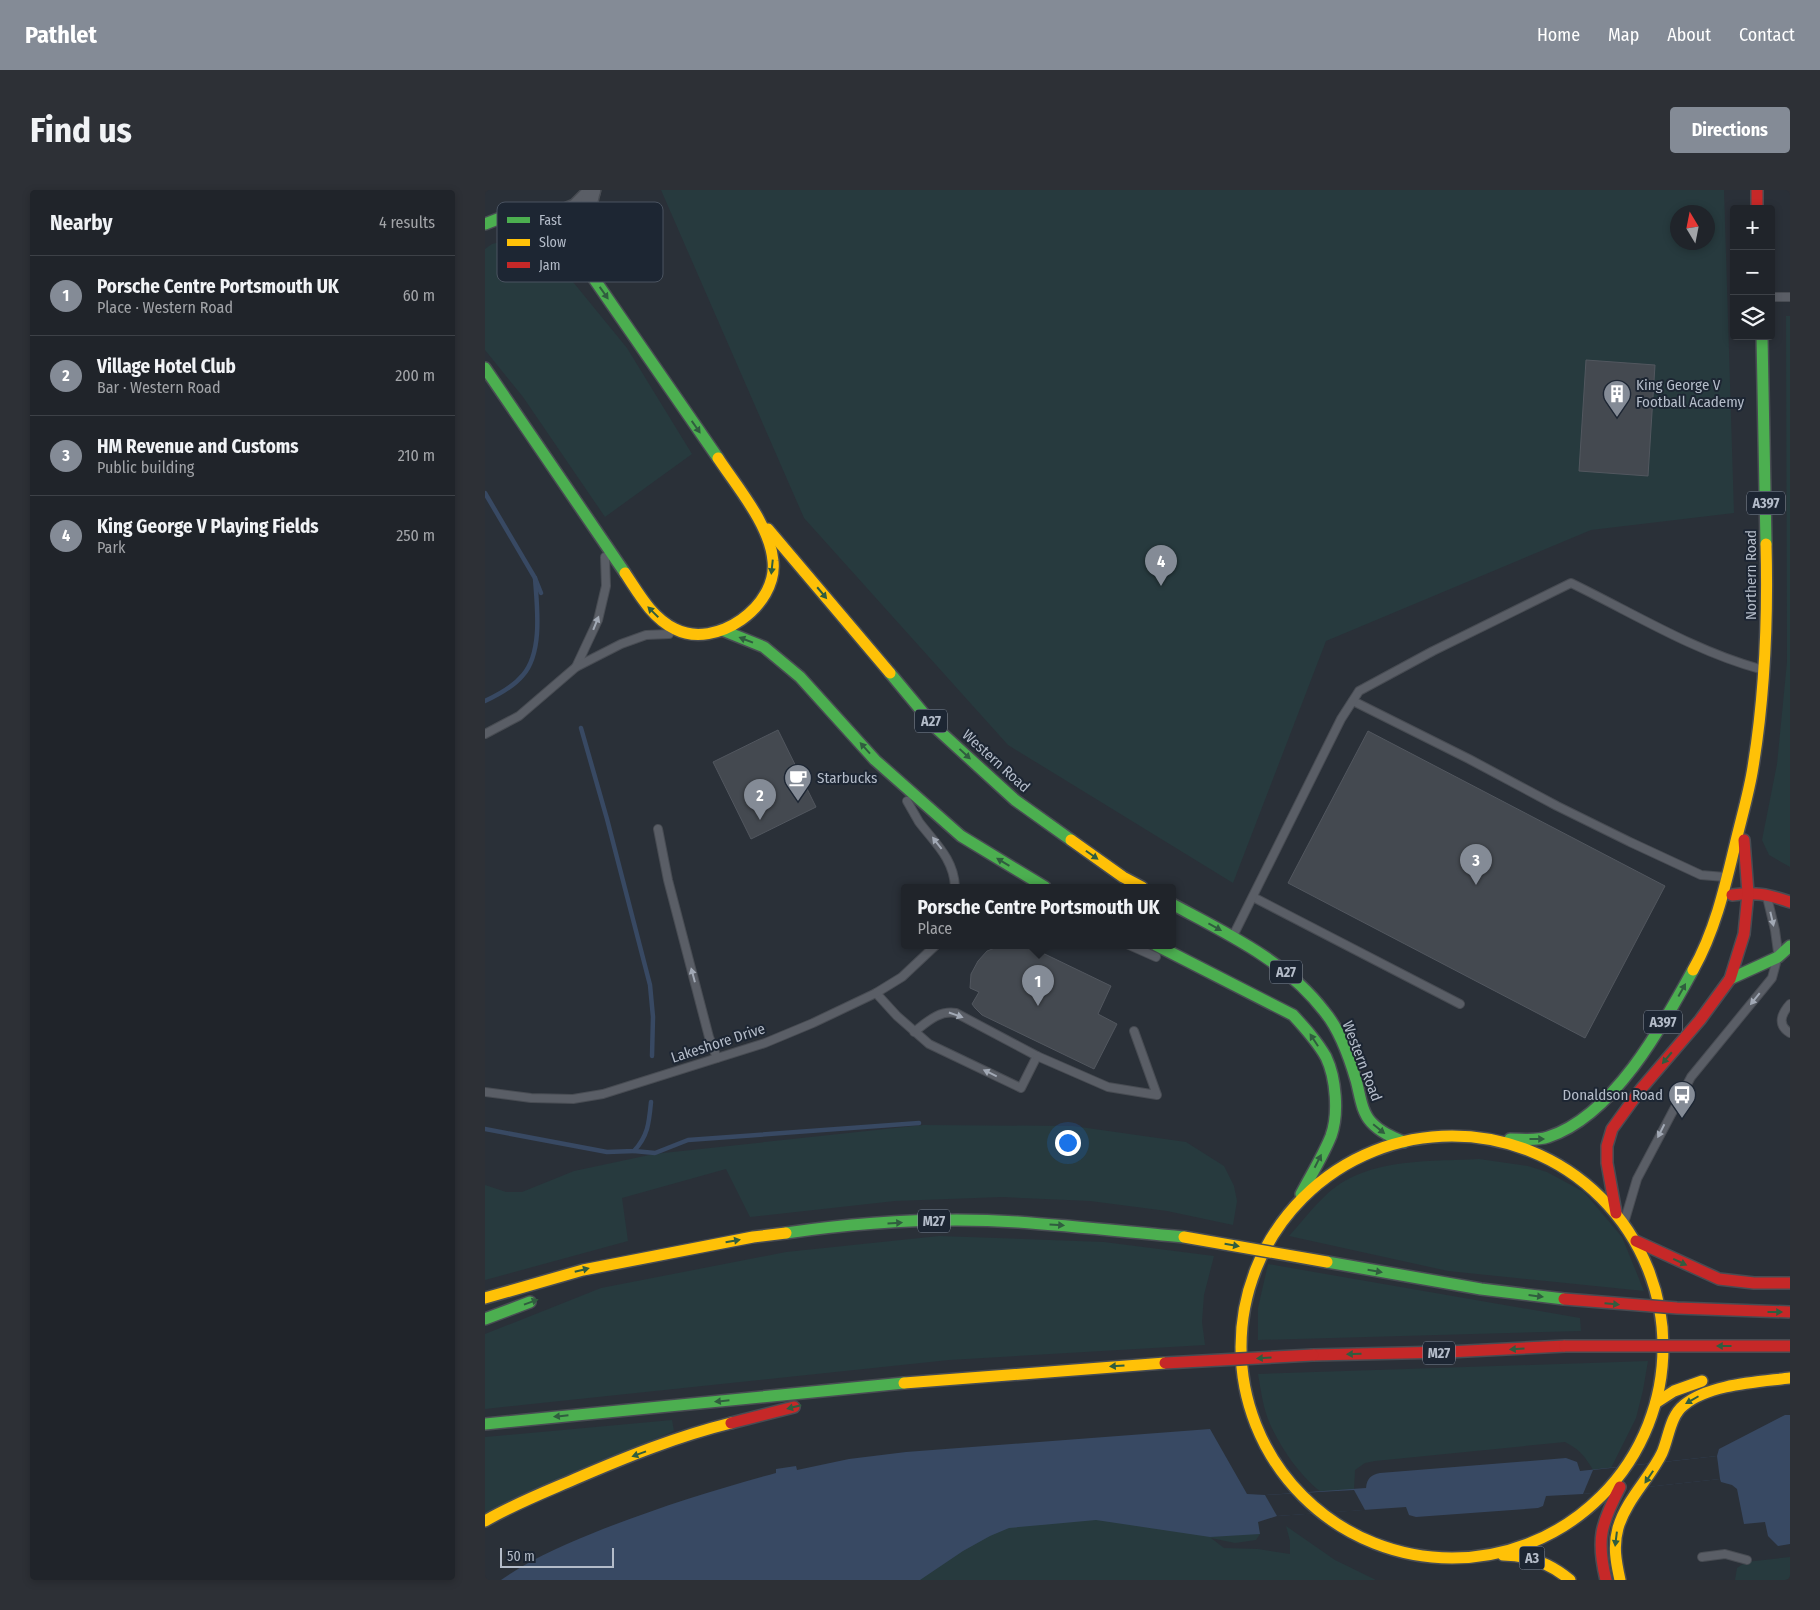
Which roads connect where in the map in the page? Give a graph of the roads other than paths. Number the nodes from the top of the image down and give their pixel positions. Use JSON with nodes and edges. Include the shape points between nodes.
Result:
{"nodes":[{"id":1,"x":592,"y":190,"type":"edge"},
{"id":2,"x":1757,"y":190,"type":"edge"},
{"id":3,"x":581,"y":202,"type":"edge"},
{"id":4,"x":1757,"y":205,"type":"edge"},
{"id":5,"x":485,"y":210,"type":"edge"},
{"id":6,"x":497,"y":215,"type":"edge"},
{"id":7,"x":497,"y":219,"type":"edge"},
{"id":8,"x":485,"y":224,"type":"edge"},
{"id":9,"x":596,"y":282,"type":"edge"},
{"id":10,"x":1775,"y":297,"type":"edge"},
{"id":11,"x":1790,"y":297,"type":"edge"},
{"id":12,"x":1762,"y":340,"type":"edge"},
{"id":13,"x":485,"y":368,"type":"edge"},
{"id":14,"x":757,"y":515,"type":"junction"},
{"id":15,"x":605,"y":542,"type":"junction"},
{"id":16,"x":722,"y":630,"type":"junction"},
{"id":17,"x":683,"y":632,"type":"junction"},
{"id":18,"x":575,"y":667,"type":"junction"},
{"id":19,"x":1764,"y":670,"type":"junction"},
{"id":20,"x":1353,"y":701,"type":"junction"},
{"id":21,"x":485,"y":734,"type":"edge"},
{"id":22,"x":893,"y":776,"type":"junction"},
{"id":23,"x":1743,"y":813,"type":"junction"},
{"id":24,"x":658,"y":829,"type":"dead end"},
{"id":25,"x":1745,"y":859,"type":"junction"},
{"id":26,"x":1754,"y":873,"type":"dead end"},
{"id":27,"x":1728,"y":877,"type":"junction"},
{"id":28,"x":955,"y":884,"type":"edge"},
{"id":29,"x":1040,"y":884,"type":"edge"},
{"id":30,"x":1136,"y":884,"type":"edge"},
{"id":31,"x":1764,"y":891,"type":"junction"},
{"id":32,"x":1748,"y":893,"type":"junction"},
{"id":33,"x":1253,"y":897,"type":"junction"},
{"id":34,"x":1723,"y":897,"type":"junction"},
{"id":35,"x":1790,"y":902,"type":"edge"},
{"id":36,"x":1176,"y":906,"type":"edge"},
{"id":37,"x":1233,"y":937,"type":"junction"},
{"id":38,"x":1790,"y":946,"type":"edge"},
{"id":39,"x":932,"y":949,"type":"edge"},
{"id":40,"x":1138,"y":949,"type":"edge"},
{"id":41,"x":1164,"y":949,"type":"edge"},
{"id":42,"x":1778,"y":957,"type":"junction"},
{"id":43,"x":1162,"y":960,"type":"dead end"},
{"id":44,"x":1180,"y":966,"type":"dead end"},
{"id":45,"x":1215,"y":974,"type":"junction"},
{"id":46,"x":1730,"y":979,"type":"junction"},
{"id":47,"x":875,"y":993,"type":"junction"},
{"id":48,"x":1460,"y":1004,"type":"dead end"},
{"id":49,"x":1790,"y":1004,"type":"edge"},
{"id":50,"x":1134,"y":1031,"type":"dead end"},
{"id":51,"x":914,"y":1032,"type":"junction"},
{"id":52,"x":1790,"y":1033,"type":"edge"},
{"id":53,"x":1037,"y":1056,"type":"junction"},
{"id":54,"x":717,"y":1058,"type":"junction"},
{"id":55,"x":485,"y":1092,"type":"edge"},
{"id":56,"x":1488,"y":1139,"type":"junction"},
{"id":57,"x":1403,"y":1142,"type":"junction"},
{"id":58,"x":1296,"y":1205,"type":"junction"},
{"id":59,"x":1616,"y":1213,"type":"junction"},
{"id":60,"x":1624,"y":1223,"type":"junction"},
{"id":61,"x":1636,"y":1241,"type":"junction"},
{"id":62,"x":685,"y":1250,"type":"junction"},
{"id":63,"x":595,"y":1279,"type":"dead end"},
{"id":64,"x":1790,"y":1283,"type":"edge"},
{"id":65,"x":485,"y":1298,"type":"edge"},
{"id":66,"x":540,"y":1299,"type":"dead end"},
{"id":67,"x":1790,"y":1312,"type":"edge"},
{"id":68,"x":485,"y":1319,"type":"edge"},
{"id":69,"x":1790,"y":1346,"type":"edge"},
{"id":70,"x":1790,"y":1374,"type":"edge"},
{"id":71,"x":1790,"y":1378,"type":"edge"},
{"id":72,"x":945,"y":1379,"type":"junction"},
{"id":73,"x":1657,"y":1402,"type":"junction"},
{"id":74,"x":485,"y":1424,"type":"edge"},
{"id":75,"x":1633,"y":1457,"type":"junction"},
{"id":76,"x":485,"y":1521,"type":"edge"},
{"id":77,"x":1488,"y":1556,"type":"junction"},
{"id":78,"x":1702,"y":1557,"type":"dead end"},
{"id":79,"x":1747,"y":1560,"type":"dead end"},
{"id":80,"x":1570,"y":1580,"type":"edge"},
{"id":81,"x":1606,"y":1580,"type":"edge"},
{"id":82,"x":1620,"y":1580,"type":"edge"}],
"edges":[{"from":1,"to":3,"type":"street"},
{"from":2,"to":4,"type":"main road"},
{"from":5,"to":6,"type":"main road"},
{"from":7,"to":8,"type":"main road"},
{"from":9,"to":14,"type":"main road","one_way":true},
{"from":10,"to":11,"type":"lane"},
{"from":12,"to":19,"type":"main road","name":"Northern Road","number":"A397","via":[[1767,592]]},
{"from":13,"to":15,"type":"main road"},
{"from":14,"to":16,"type":"main road","one_way":true,"via":[[773,558],[771,585],[744,619]]},
{"from":14,"to":30,"type":"main road","name":"Western Road","number":"A27","one_way":true,"via":[[935,727],[1015,800]]},
{"from":17,"to":15,"type":"main road","one_way":true,"via":[[666,624],[648,607]]},
{"from":18,"to":15,"type":"lane","one_way":true,"via":[[597,620],[606,586]]},
{"from":16,"to":17,"type":"main road","via":[[701,634]]},
{"from":22,"to":16,"type":"main road","one_way":true,"via":[[800,677],[764,647]]},
{"from":17,"to":18,"type":"lane","via":[[646,635]]},
{"from":18,"to":21,"type":"lane","via":[[519,716]]},
{"from":19,"to":20,"type":"lane","via":[[1704,650],[1571,584],[1433,651],[1359,691]]},
{"from":19,"to":23,"type":"main road","name":"Northern Road","number":"A397","via":[[1753,767]]},
{"from":20,"to":27,"type":"lane","via":[[1629,842],[1701,875]]},
{"from":20,"to":33,"type":"lane","via":[[1341,719]]},
{"from":28,"to":22,"type":"lane","one_way":true,"via":[[954,875],[941,848],[919,820]]},
{"from":29,"to":22,"type":"main road","one_way":true,"via":[[961,836]]},
{"from":23,"to":25,"type":"main road","name":"Northern Road","number":"A397"},
{"from":23,"to":27,"type":"main road","name":"Northern Road","number":"A397"},
{"from":54,"to":24,"type":"lane","one_way":true,"via":[[668,880]]},
{"from":25,"to":26,"type":"lane"},
{"from":25,"to":32,"type":"main road","name":"Northern Road","number":"A397"},
{"from":27,"to":34,"type":"main road","name":"Northern Road","number":"A397"},
{"from":31,"to":32,"type":"main road"},
{"from":31,"to":35,"type":"main road"},
{"from":31,"to":42,"type":"lane","one_way":true,"via":[[1775,930]]},
{"from":32,"to":34,"type":"main road"},
{"from":32,"to":46,"type":"main road","name":"Northern Road","number":"A397","via":[[1744,934]]},
{"from":33,"to":37,"type":"lane"},
{"from":33,"to":48,"type":"lane"},
{"from":56,"to":34,"type":"main road","name":"Northern Road","number":"A397","one_way":true,"via":[[1546,1138],[1566,1130],[1593,1112],[1637,1061],[1669,1014],[1699,960]]},
{"from":36,"to":37,"type":"main road","name":"Western Road","number":"A27","one_way":true},
{"from":37,"to":57,"type":"main road","name":"Western Road","number":"A27","one_way":true,"via":[[1282,968],[1325,1011],[1340,1038],[1370,1121],[1384,1133]]},
{"from":38,"to":42,"type":"main road"},
{"from":39,"to":47,"type":"lane","name":"Lakeshore Drive","via":[[902,977]]},
{"from":40,"to":43,"type":"lane"},
{"from":41,"to":45,"type":"main road","number":"A27"},
{"from":42,"to":46,"type":"main road"},
{"from":42,"to":60,"type":"lane","one_way":true,"via":[[1772,978],[1691,1077],[1637,1179]]},
{"from":44,"to":45,"type":"lane"},
{"from":58,"to":45,"type":"main road","number":"A27","one_way":true,"via":[[1331,1134],[1335,1110],[1334,1084],[1326,1058],[1293,1015]]},
{"from":46,"to":59,"type":"main road","name":"Northern Road","number":"A397","one_way":true,"via":[[1612,1129],[1607,1163]]},
{"from":47,"to":51,"type":"lane"},
{"from":47,"to":54,"type":"lane","name":"Lakeshore Drive","via":[[765,1043]]},
{"from":49,"to":52,"type":"lane","via":[[1781,1020],[1784,1029]]},
{"from":50,"to":53,"type":"lane","via":[[1157,1095],[1108,1087]]},
{"from":51,"to":53,"type":"lane","one_way":true,"via":[[940,1014],[956,1013]]},
{"from":53,"to":51,"type":"lane","one_way":true,"via":[[1021,1088],[929,1044]]},
{"from":54,"to":55,"type":"lane","name":"Lakeshore Drive","via":[[603,1094],[573,1099]]},
{"from":56,"to":57,"type":"main road","via":[[1446,1136]]},
{"from":56,"to":59,"type":"main road","via":[[1529,1150],[1557,1163],[1580,1178]]},
{"from":57,"to":58,"type":"main road","via":[[1386,1146],[1348,1164],[1322,1180]]},
{"from":58,"to":77,"type":"main road","via":[[1265,1248],[1255,1271],[1241,1338],[1246,1395],[1271,1457],[1289,1482],[1318,1511],[1371,1543],[1446,1559]]},
{"from":59,"to":60,"type":"main road"},
{"from":60,"to":61,"type":"main road"},
{"from":61,"to":64,"type":"main road","one_way":true,"via":[[1719,1279]]},
{"from":61,"to":73,"type":"main road","via":[[1652,1276],[1663,1324],[1662,1377]]},
{"from":62,"to":63,"type":"main road"},
{"from":65,"to":62,"type":"main road","number":"M27","one_way":true,"via":[[583,1270]]},
{"from":62,"to":67,"type":"main road","number":"M27","one_way":true,"bridge":true,"via":[[843,1225],[1016,1222],[1184,1237],[1481,1289],[1564,1299],[1664,1309]]},
{"from":68,"to":66,"type":"main road","one_way":true},
{"from":69,"to":72,"type":"main road","number":"M27","one_way":true,"bridge":true,"via":[[1565,1346],[1313,1355]]},
{"from":70,"to":73,"type":"main road","via":[[1765,1372],[1712,1378],[1674,1391]]},
{"from":71,"to":82,"type":"main road","one_way":true,"via":[[1734,1386],[1684,1404],[1675,1416],[1663,1452],[1649,1478],[1622,1515],[1615,1537]]},
{"from":72,"to":74,"type":"main road","number":"M27","one_way":true},
{"from":72,"to":76,"type":"main road","one_way":true,"via":[[817,1402],[702,1430],[603,1467],[507,1508]]},
{"from":73,"to":75,"type":"main road","via":[[1648,1429]]},
{"from":75,"to":77,"type":"main road","via":[[1617,1481],[1578,1517],[1554,1533],[1525,1546]]},
{"from":75,"to":81,"type":"main road","via":[[1601,1532]]},
{"from":77,"to":80,"type":"main road","number":"A3","via":[[1528,1557],[1544,1562]]},
{"from":78,"to":79,"type":"lane","via":[[1725,1554]]}]}
